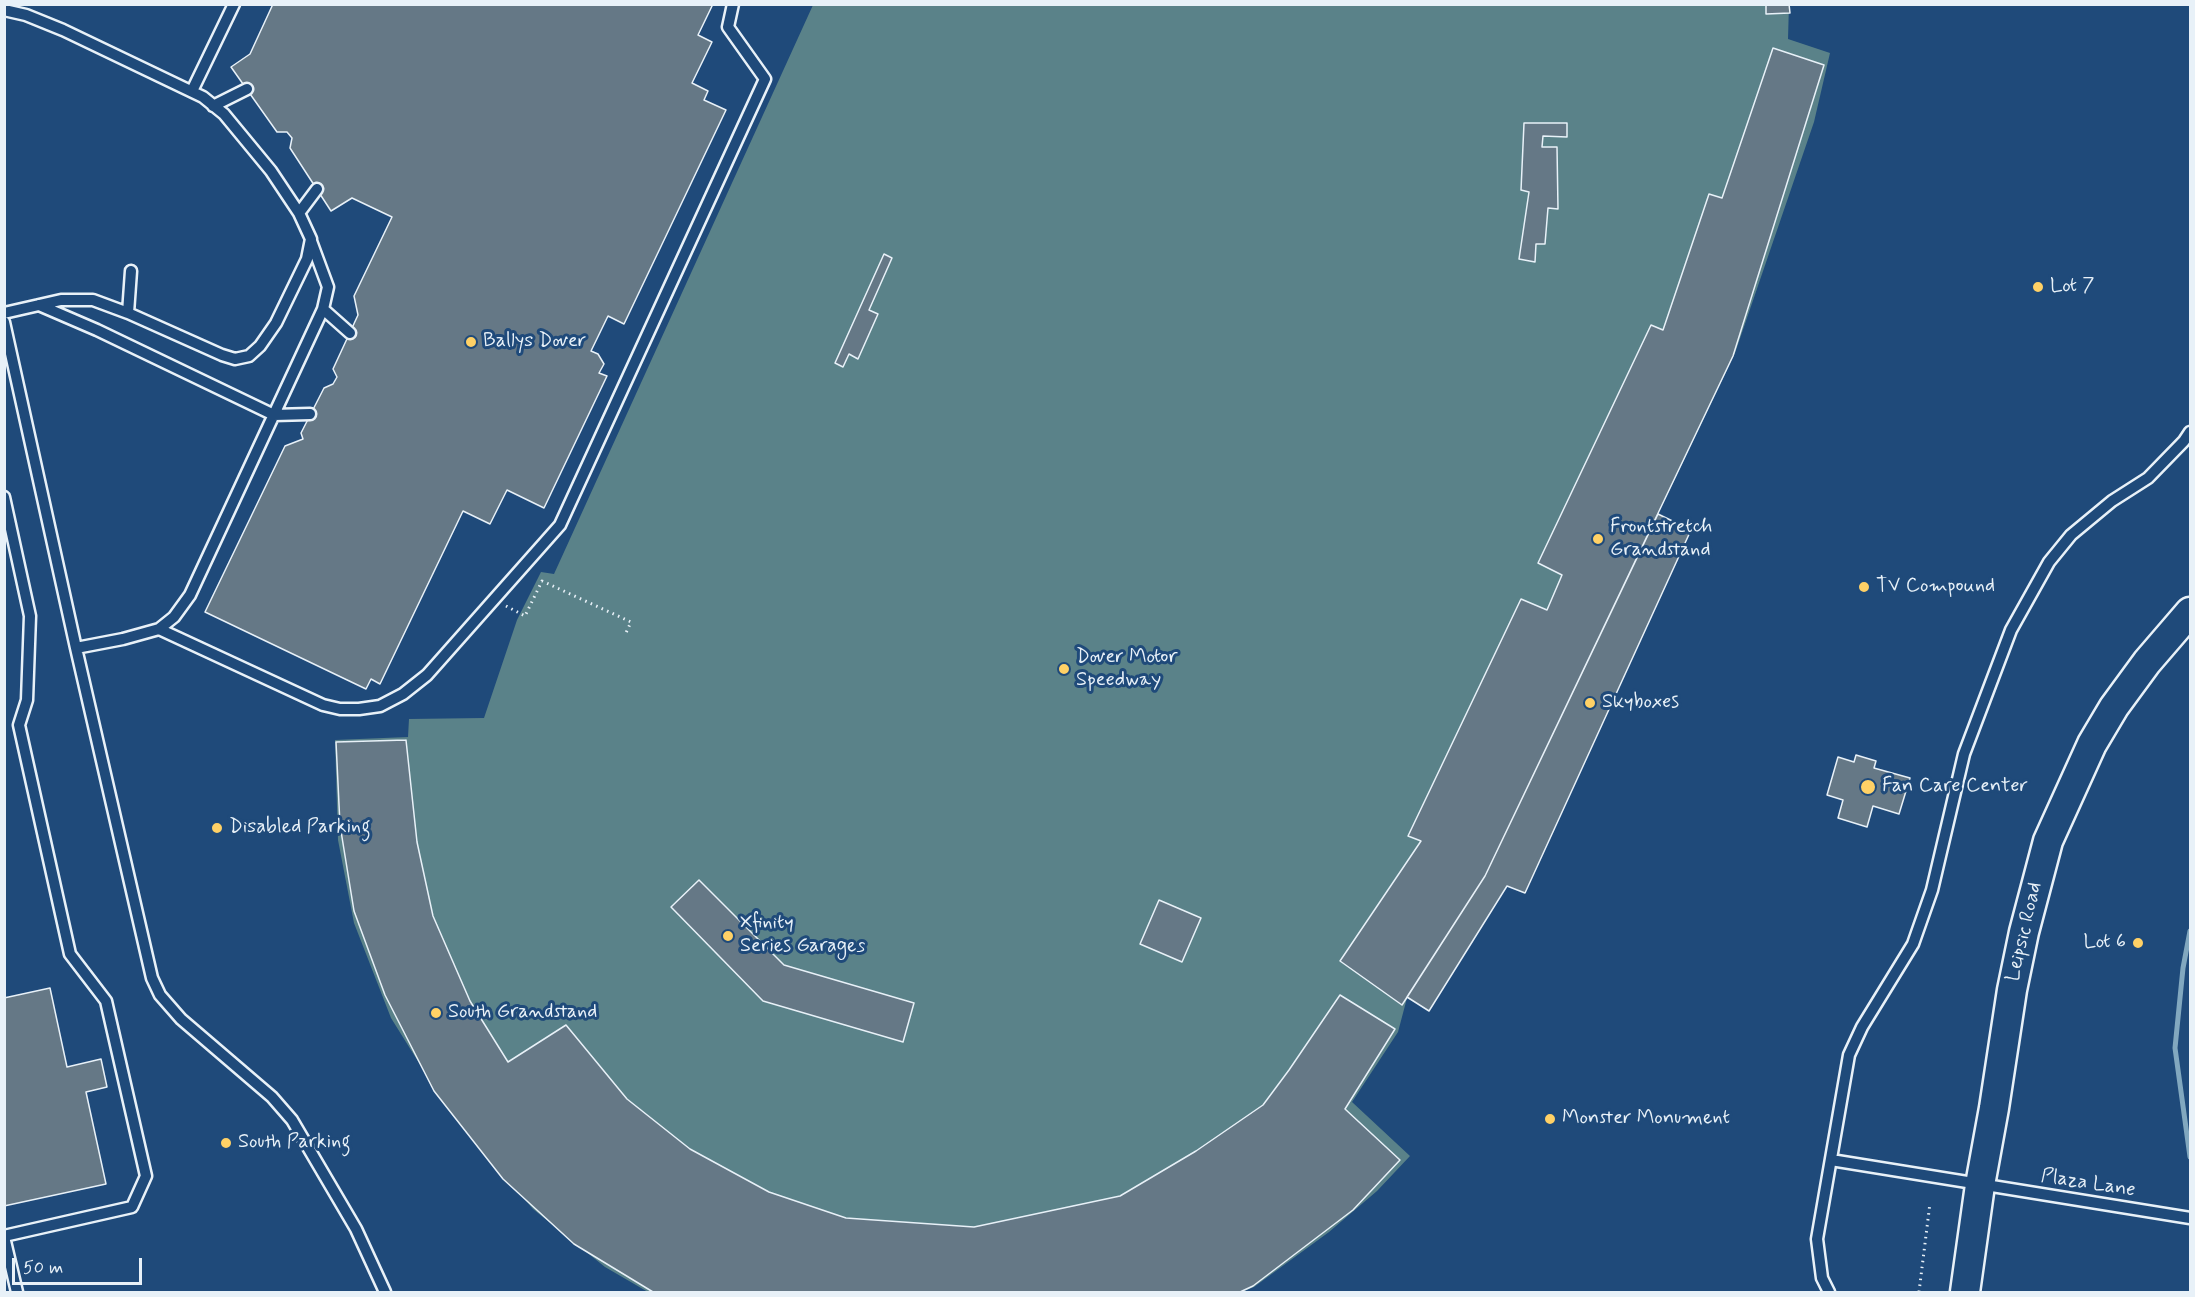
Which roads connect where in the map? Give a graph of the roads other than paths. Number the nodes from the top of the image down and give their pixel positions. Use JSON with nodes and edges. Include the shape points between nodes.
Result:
{"nodes":[{"id":1,"x":234,"y":4,"type":"edge"},
{"id":2,"x":734,"y":4,"type":"edge"},
{"id":3,"x":4,"y":10,"type":"edge"},
{"id":4,"x":247,"y":89,"type":"dead end"},
{"id":5,"x":192,"y":91,"type":"junction"},
{"id":6,"x":213,"y":106,"type":"junction"},
{"id":7,"x":317,"y":189,"type":"dead end"},
{"id":8,"x":299,"y":213,"type":"junction"},
{"id":9,"x":311,"y":239,"type":"junction"},
{"id":10,"x":131,"y":271,"type":"dead end"},
{"id":11,"x":39,"y":305,"type":"junction"},
{"id":12,"x":323,"y":309,"type":"junction"},
{"id":13,"x":4,"y":313,"type":"edge"},
{"id":14,"x":128,"y":313,"type":"junction"},
{"id":15,"x":4,"y":322,"type":"edge"},
{"id":16,"x":350,"y":333,"type":"dead end"},
{"id":17,"x":4,"y":351,"type":"edge"},
{"id":18,"x":15,"y":370,"type":"junction"},
{"id":19,"x":310,"y":414,"type":"dead end"},
{"id":20,"x":273,"y":415,"type":"junction"},
{"id":21,"x":2190,"y":432,"type":"edge"},
{"id":22,"x":4,"y":497,"type":"edge"},
{"id":23,"x":2190,"y":612,"type":"edge"},
{"id":24,"x":159,"y":629,"type":"junction"},
{"id":25,"x":76,"y":648,"type":"junction"},
{"id":26,"x":1831,"y":1160,"type":"junction"},
{"id":27,"x":1980,"y":1185,"type":"junction"},
{"id":28,"x":2190,"y":1218,"type":"edge"},
{"id":29,"x":4,"y":1237,"type":"edge"},
{"id":30,"x":17,"y":1293,"type":"edge"},
{"id":31,"x":385,"y":1293,"type":"edge"},
{"id":32,"x":1829,"y":1293,"type":"edge"},
{"id":33,"x":1965,"y":1293,"type":"edge"}],
"edges":[{"from":1,"to":5,"type":"lane"},
{"from":2,"to":24,"type":"lane","via":[[728,27],[765,79],[560,525],[428,675],[380,706],[340,709],[323,705]]},
{"from":3,"to":5,"type":"lane","via":[[63,30]]},
{"from":4,"to":6,"type":"lane"},
{"from":5,"to":6,"type":"lane"},
{"from":6,"to":8,"type":"lane","via":[[271,171]]},
{"from":7,"to":8,"type":"lane"},
{"from":8,"to":9,"type":"lane"},
{"from":9,"to":12,"type":"lane","via":[[328,287]]},
{"from":9,"to":14,"type":"lane","via":[[307,259],[276,323],[249,356],[235,359],[222,355]]},
{"from":10,"to":14,"type":"lane"},
{"from":11,"to":13,"type":"lane"},
{"from":11,"to":14,"type":"lane","via":[[93,300]]},
{"from":11,"to":20,"type":"lane"},
{"from":12,"to":16,"type":"lane"},
{"from":12,"to":20,"type":"lane"},
{"from":15,"to":18,"type":"lane"},
{"from":17,"to":18,"type":"lane"},
{"from":18,"to":25,"type":"lane"},
{"from":19,"to":20,"type":"lane"},
{"from":20,"to":24,"type":"lane","via":[[190,594],[174,617]]},
{"from":21,"to":26,"type":"lane","via":[[2148,478],[2112,501],[2072,535],[2049,561],[2011,630],[1964,754],[1932,890],[1913,944],[1849,1055]]},
{"from":22,"to":29,"type":"lane","via":[[30,616],[27,700],[19,725],[70,954],[106,1001],[146,1176],[132,1207]]},
{"from":23,"to":27,"type":"street","name":"Leipsic Road","via":[[2114,707],[2048,841],[2024,932]]},
{"from":24,"to":25,"type":"lane"},
{"from":25,"to":31,"type":"lane","via":[[152,978],[160,995],[292,1120],[356,1229]]},
{"from":26,"to":27,"type":"lane","name":"Plaza Lane"},
{"from":26,"to":32,"type":"lane","via":[[1817,1239],[1822,1278]]},
{"from":27,"to":28,"type":"lane","name":"Plaza Lane"},
{"from":27,"to":33,"type":"street","name":"Leipsic Road"},
{"from":29,"to":30,"type":"lane"}]}
